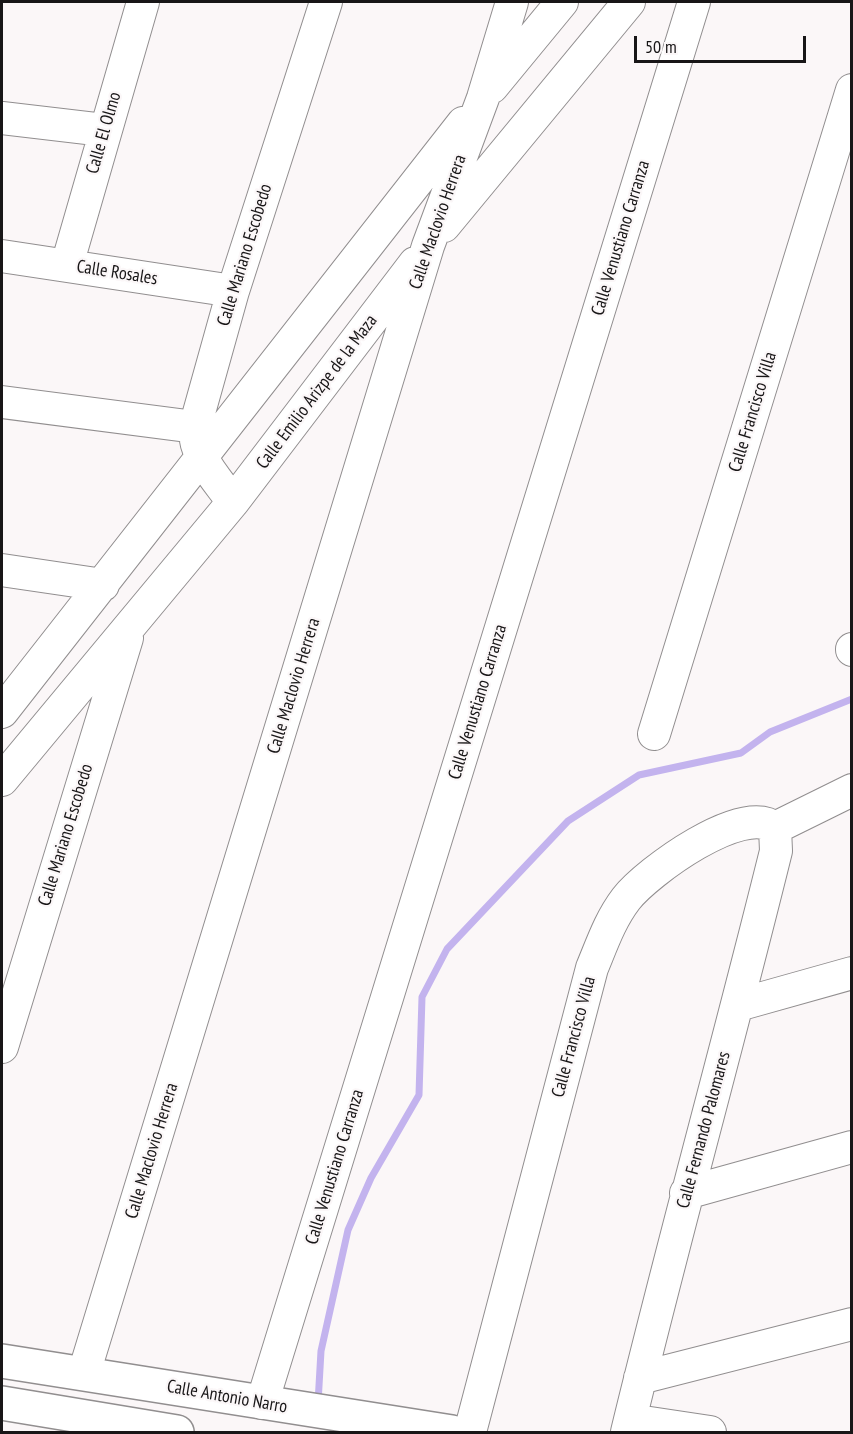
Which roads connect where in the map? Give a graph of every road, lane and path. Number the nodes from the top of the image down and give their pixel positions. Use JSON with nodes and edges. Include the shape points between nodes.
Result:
{"nodes":[{"id":1,"x":143,"y":2,"type":"edge"},
{"id":2,"x":326,"y":2,"type":"edge"},
{"id":3,"x":512,"y":2,"type":"edge"},
{"id":4,"x":562,"y":2,"type":"edge"},
{"id":5,"x":629,"y":2,"type":"edge"},
{"id":6,"x":694,"y":2,"type":"edge"},
{"id":7,"x":852,"y":90,"type":"edge"},
{"id":8,"x":483,"y":98,"type":"junction"},
{"id":9,"x":2,"y":117,"type":"edge"},
{"id":10,"x":104,"y":130,"type":"junction"},
{"id":11,"x":428,"y":246,"type":"junction"},
{"id":12,"x":2,"y":256,"type":"edge"},
{"id":13,"x":67,"y":265,"type":"junction"},
{"id":14,"x":233,"y":291,"type":"junction"},
{"id":15,"x":2,"y":402,"type":"edge"},
{"id":16,"x":195,"y":427,"type":"junction"},
{"id":17,"x":202,"y":459,"type":"junction"},
{"id":18,"x":233,"y":502,"type":"junction"},
{"id":19,"x":2,"y":570,"type":"edge"},
{"id":20,"x":103,"y":585,"type":"junction"},
{"id":21,"x":131,"y":622,"type":"junction"},
{"id":22,"x":2,"y":712,"type":"edge"},
{"id":23,"x":654,"y":734,"type":"dead end"},
{"id":24,"x":2,"y":780,"type":"edge"},
{"id":25,"x":852,"y":790,"type":"edge"},
{"id":26,"x":775,"y":828,"type":"junction"},
{"id":27,"x":852,"y":973,"type":"edge"},
{"id":28,"x":738,"y":1005,"type":"junction"},
{"id":29,"x":2,"y":1047,"type":"edge"},
{"id":30,"x":852,"y":1147,"type":"edge"},
{"id":31,"x":686,"y":1192,"type":"junction"},
{"id":32,"x":852,"y":1324,"type":"edge"},
{"id":33,"x":2,"y":1361,"type":"edge"},
{"id":34,"x":84,"y":1373,"type":"junction"},
{"id":35,"x":640,"y":1378,"type":"junction"},
{"id":36,"x":2,"y":1403,"type":"edge"},
{"id":37,"x":274,"y":1406,"type":"junction"},
{"id":38,"x":629,"y":1426,"type":"edge"},
{"id":39,"x":177,"y":1432,"type":"edge"},
{"id":40,"x":452,"y":1432,"type":"edge"},
{"id":41,"x":470,"y":1432,"type":"edge"},
{"id":42,"x":710,"y":1432,"type":"edge"}],
"edges":[{"from":1,"to":10,"type":"street","name":"Calle El Olmo"},
{"from":2,"to":14,"type":"street","name":"Calle Mariano Escobedo"},
{"from":3,"to":8,"type":"street","name":"Calle Maclovio Herrera"},
{"from":4,"to":8,"type":"street"},
{"from":5,"to":11,"type":"street","name":"Calle Emilio Arizpe de la Maza"},
{"from":6,"to":37,"type":"street","name":"Calle Venustiano Carranza"},
{"from":7,"to":23,"type":"street","name":"Calle Francisco Villa"},
{"from":8,"to":11,"type":"street","name":"Calle Maclovio Herrera"},
{"from":8,"to":17,"type":"street"},
{"from":9,"to":10,"type":"street"},
{"from":10,"to":13,"type":"street","name":"Calle El Olmo"},
{"from":11,"to":18,"type":"street","name":"Calle Emilio Arizpe de la Maza"},
{"from":11,"to":34,"type":"street","name":"Calle Maclovio Herrera"},
{"from":12,"to":13,"type":"street","name":"Calle Rosales"},
{"from":13,"to":14,"type":"street","name":"Calle Rosales"},
{"from":14,"to":16,"type":"street","name":"Calle Mariano Escobedo"},
{"from":15,"to":16,"type":"street"},
{"from":16,"to":17,"type":"street","name":"Calle Mariano Escobedo"},
{"from":17,"to":18,"type":"street","name":"Calle Mariano Escobedo"},
{"from":17,"to":20,"type":"street"},
{"from":18,"to":21,"type":"street","name":"Calle Emilio Arizpe de la Maza"},
{"from":19,"to":20,"type":"street"},
{"from":20,"to":22,"type":"street"},
{"from":21,"to":24,"type":"street","name":"Calle Emilio Arizpe de la Maza"},
{"from":21,"to":29,"type":"street","name":"Calle Mariano Escobedo"},
{"from":25,"to":26,"type":"street"},
{"from":26,"to":28,"type":"street","name":"Calle Fernando Palomares","via":[[776,851]]},
{"from":26,"to":41,"type":"street","name":"Calle Francisco Villa","via":[[755,822],[709,835],[657,869],[627,897],[609,924],[592,968]]},
{"from":27,"to":28,"type":"street"},
{"from":28,"to":31,"type":"street","name":"Calle Fernando Palomares"},
{"from":30,"to":31,"type":"street"},
{"from":31,"to":35,"type":"street","name":"Calle Fernando Palomares"},
{"from":32,"to":35,"type":"street"},
{"from":33,"to":34,"type":"main road","name":"Calle Antonio Narro"},
{"from":34,"to":37,"type":"main road","name":"Calle Antonio Narro"},
{"from":35,"to":38,"type":"street","name":"Calle Fernando Palomares"},
{"from":36,"to":39,"type":"main road"},
{"from":37,"to":40,"type":"main road","name":"Calle Antonio Narro"},
{"from":38,"to":42,"type":"street"}]}
